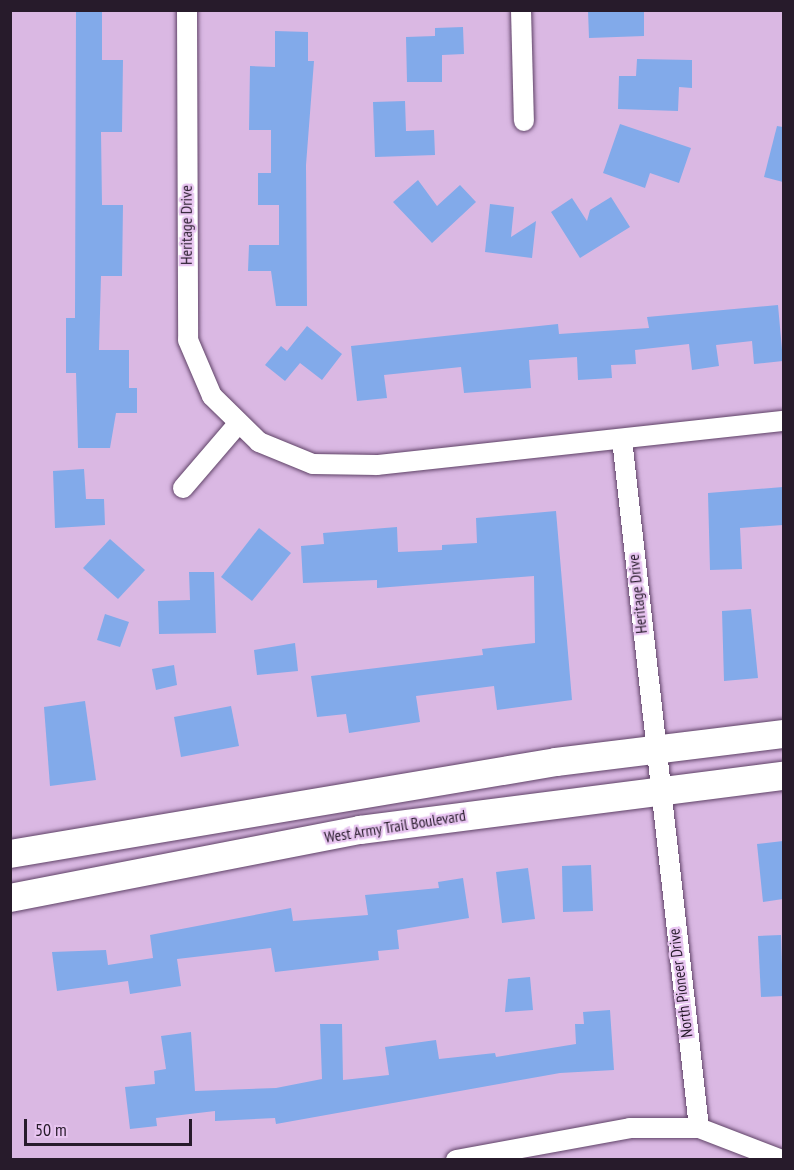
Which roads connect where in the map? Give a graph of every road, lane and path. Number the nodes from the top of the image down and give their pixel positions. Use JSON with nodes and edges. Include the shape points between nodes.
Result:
{"nodes":[{"id":1,"x":187,"y":10,"type":"edge"},
{"id":2,"x":521,"y":10,"type":"edge"},
{"id":3,"x":524,"y":121,"type":"dead end"},
{"id":4,"x":783,"y":421,"type":"edge"},
{"id":5,"x":237,"y":426,"type":"junction"},
{"id":6,"x":622,"y":439,"type":"junction"},
{"id":7,"x":183,"y":488,"type":"dead end"},
{"id":8,"x":783,"y":734,"type":"edge"},
{"id":9,"x":652,"y":748,"type":"junction"},
{"id":10,"x":783,"y":777,"type":"edge"},
{"id":11,"x":657,"y":789,"type":"junction"},
{"id":12,"x":13,"y":853,"type":"edge"},
{"id":13,"x":19,"y":896,"type":"edge"},
{"id":14,"x":699,"y":1128,"type":"junction"},
{"id":15,"x":508,"y":1155,"type":"edge"},
{"id":16,"x":456,"y":1160,"type":"edge"},
{"id":17,"x":782,"y":1160,"type":"edge"}],
"edges":[{"from":1,"to":5,"type":"street","name":"Heritage Drive","via":[[187,332],[212,396]]},
{"from":2,"to":3,"type":"street"},
{"from":4,"to":6,"type":"street","name":"Heritage Drive"},
{"from":5,"to":6,"type":"street","name":"Heritage Drive","via":[[283,455],[345,466]]},
{"from":5,"to":7,"type":"street"},
{"from":6,"to":9,"type":"street","name":"Heritage Drive"},
{"from":8,"to":9,"type":"main road"},
{"from":9,"to":11,"type":"street","name":"North Pioneer Drive"},
{"from":9,"to":12,"type":"main road","via":[[167,824]]},
{"from":10,"to":11,"type":"main road","name":"West Army Trail Boulevard"},
{"from":11,"to":13,"type":"main road","name":"West Army Trail Boulevard","via":[[360,830]]},
{"from":11,"to":14,"type":"street","name":"North Pioneer Drive"},
{"from":12,"to":13,"type":"main road"},
{"from":14,"to":15,"type":"street","via":[[630,1128]]},
{"from":14,"to":17,"type":"street"},
{"from":15,"to":16,"type":"street"}]}
